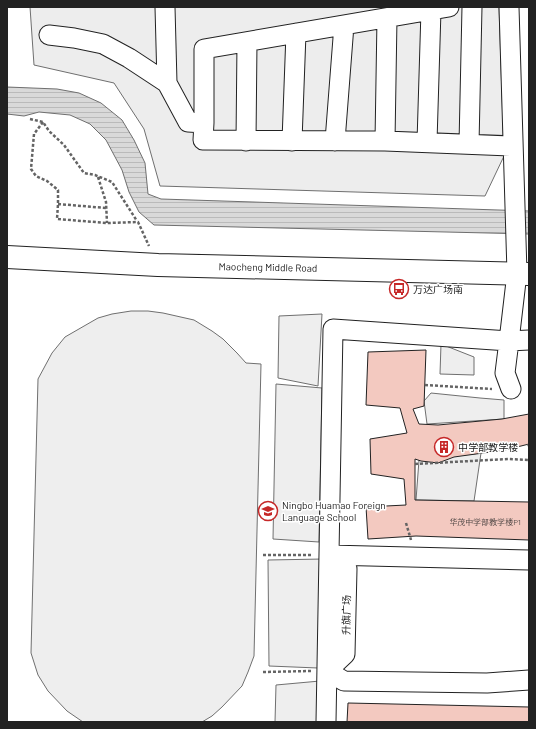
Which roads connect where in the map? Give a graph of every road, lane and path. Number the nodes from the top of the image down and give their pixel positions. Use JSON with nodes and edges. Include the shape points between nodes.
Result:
{"nodes":[{"id":1,"x":165,"y":7,"type":"edge"},
{"id":2,"x":472,"y":7,"type":"edge"},
{"id":3,"x":509,"y":7,"type":"edge"},
{"id":4,"x":440,"y":9,"type":"edge"},
{"id":5,"x":387,"y":18,"type":"junction"},
{"id":6,"x":344,"y":25,"type":"junction"},
{"id":7,"x":296,"y":33,"type":"junction"},
{"id":8,"x":49,"y":35,"type":"dead end"},
{"id":9,"x":247,"y":42,"type":"junction"},
{"id":10,"x":167,"y":83,"type":"junction"},
{"id":11,"x":30,"y":119,"type":"dead end"},
{"id":12,"x":42,"y":122,"type":"junction"},
{"id":13,"x":204,"y":123,"type":"junction"},
{"id":14,"x":246,"y":141,"type":"junction"},
{"id":15,"x":292,"y":141,"type":"junction"},
{"id":16,"x":335,"y":141,"type":"junction"},
{"id":17,"x":385,"y":141,"type":"junction"},
{"id":18,"x":428,"y":142,"type":"junction"},
{"id":19,"x":469,"y":144,"type":"junction"},
{"id":20,"x":513,"y":146,"type":"junction"},
{"id":21,"x":98,"y":176,"type":"junction"},
{"id":22,"x":58,"y":204,"type":"junction"},
{"id":23,"x":106,"y":208,"type":"junction"},
{"id":24,"x":138,"y":222,"type":"junction"},
{"id":25,"x":107,"y":224,"type":"junction"},
{"id":26,"x":7,"y":257,"type":"edge"},
{"id":27,"x":158,"y":265,"type":"junction"},
{"id":28,"x":523,"y":273,"type":"edge"},
{"id":29,"x":529,"y":340,"type":"edge"},
{"id":30,"x":509,"y":341,"type":"junction"},
{"id":31,"x":425,"y":385,"type":"dead end"},
{"id":32,"x":511,"y":389,"type":"joint"},
{"id":33,"x":529,"y":460,"type":"edge"},
{"id":34,"x":415,"y":464,"type":"dead end"},
{"id":35,"x":263,"y":555,"type":"dead end"},
{"id":36,"x":329,"y":555,"type":"junction"},
{"id":37,"x":529,"y":560,"type":"edge"},
{"id":38,"x":327,"y":671,"type":"junction"},
{"id":39,"x":263,"y":672,"type":"dead end"},
{"id":40,"x":529,"y":680,"type":"edge"},
{"id":41,"x":326,"y":722,"type":"edge"}],
"edges":[{"from":1,"to":10,"type":"street"},
{"from":2,"to":19,"type":"street"},
{"from":3,"to":20,"type":"street"},
{"from":4,"to":5,"type":"street"},
{"from":4,"to":18,"type":"street"},
{"from":5,"to":6,"type":"street"},
{"from":5,"to":17,"type":"street"},
{"from":6,"to":7,"type":"street"},
{"from":6,"to":16,"type":"street"},
{"from":7,"to":9,"type":"street"},
{"from":7,"to":15,"type":"street"},
{"from":8,"to":10,"type":"street","via":[[103,44]]},
{"from":9,"to":13,"type":"street","via":[[204,50]]},
{"from":9,"to":14,"type":"street"},
{"from":10,"to":13,"type":"street","via":[[188,122]]},
{"from":11,"to":12,"type":"path"},
{"from":12,"to":21,"type":"path","via":[[64,145],[84,173]]},
{"from":12,"to":22,"type":"path","via":[[34,134],[31,170],[58,190]]},
{"from":13,"to":14,"type":"street","via":[[203,140]]},
{"from":14,"to":15,"type":"street"},
{"from":15,"to":16,"type":"street"},
{"from":16,"to":17,"type":"street"},
{"from":17,"to":18,"type":"street"},
{"from":18,"to":19,"type":"street"},
{"from":19,"to":20,"type":"street"},
{"from":20,"to":28,"type":"street"},
{"from":21,"to":23,"type":"path"},
{"from":21,"to":24,"type":"path","via":[[112,182]]},
{"from":22,"to":23,"type":"path"},
{"from":22,"to":25,"type":"path","via":[[57,219]]},
{"from":23,"to":25,"type":"path"},
{"from":24,"to":25,"type":"path"},
{"from":24,"to":27,"type":"path"},
{"from":26,"to":27,"type":"main road","name":"Maocheng Middle Road"},
{"from":27,"to":28,"type":"main road","name":"Maocheng Middle Road"},
{"from":28,"to":30,"type":"street"},
{"from":29,"to":30,"type":"street"},
{"from":30,"to":32,"type":"street","via":[[505,373]]},
{"from":30,"to":36,"type":"street","via":[[333,330]]},
{"from":31,"to":32,"type":"path"},
{"from":33,"to":34,"type":"path"},
{"from":35,"to":36,"type":"path"},
{"from":36,"to":37,"type":"street"},
{"from":36,"to":38,"type":"street","name":"升旗广场","via":[[347,569],[345,654]]},
{"from":38,"to":39,"type":"path"},
{"from":38,"to":40,"type":"street","via":[[344,681],[487,683]]},
{"from":38,"to":41,"type":"street"}]}
